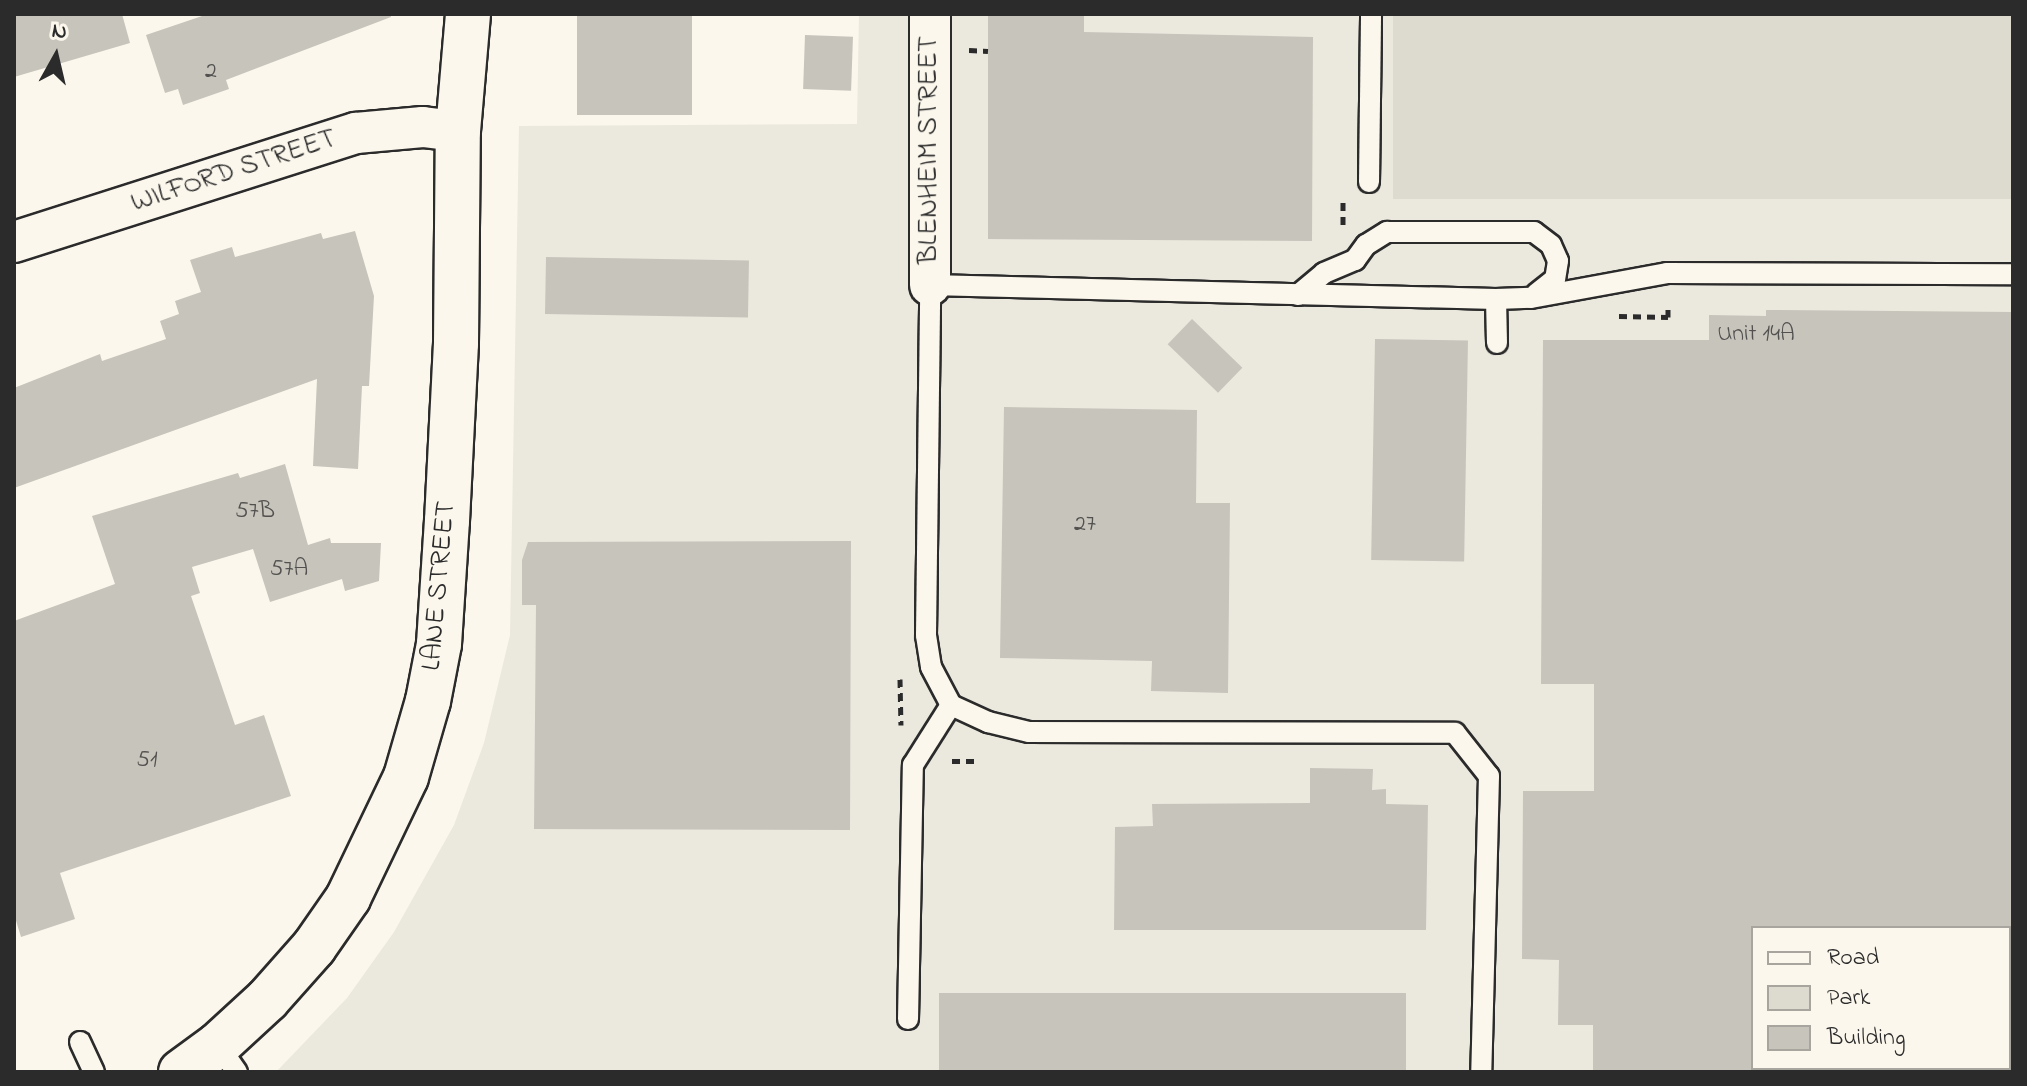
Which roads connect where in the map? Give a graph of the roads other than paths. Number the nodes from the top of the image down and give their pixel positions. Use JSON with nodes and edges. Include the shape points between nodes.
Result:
{"nodes":[{"id":1,"x":468,"y":14,"type":"edge"},
{"id":2,"x":930,"y":14,"type":"edge"},
{"id":3,"x":1371,"y":14,"type":"edge"},
{"id":4,"x":458,"y":131,"type":"junction"},
{"id":5,"x":1369,"y":182,"type":"dead end"},
{"id":6,"x":14,"y":242,"type":"edge"},
{"id":7,"x":2013,"y":274,"type":"edge"},
{"id":8,"x":930,"y":285,"type":"junction"},
{"id":9,"x":1298,"y":295,"type":"junction"},
{"id":10,"x":1531,"y":298,"type":"junction"},
{"id":11,"x":1496,"y":299,"type":"junction"},
{"id":12,"x":1497,"y":343,"type":"dead end"},
{"id":13,"x":951,"y":705,"type":"junction"},
{"id":14,"x":908,"y":1019,"type":"dead end"},
{"id":15,"x":80,"y":1042,"type":"dead end"},
{"id":16,"x":227,"y":1059,"type":"edge"},
{"id":17,"x":94,"y":1072,"type":"edge"},
{"id":18,"x":181,"y":1072,"type":"edge"},
{"id":19,"x":1481,"y":1072,"type":"edge"}],
"edges":[{"from":1,"to":4,"type":"street","name":"LANE STREET"},
{"from":2,"to":8,"type":"street","name":"BLENHEIM STREET"},
{"from":3,"to":5,"type":"lane"},
{"from":4,"to":6,"type":"street","name":"WILFORD STREET","via":[[423,127],[356,133]]},
{"from":4,"to":16,"type":"street","name":"LANE STREET","via":[[448,506],[439,644],[428,701],[406,777],[348,898]]},
{"from":7,"to":10,"type":"lane","via":[[1667,273]]},
{"from":8,"to":9,"type":"lane"},
{"from":8,"to":13,"type":"lane","via":[[926,635],[931,667]]},
{"from":9,"to":10,"type":"lane","via":[[1324,273],[1355,260],[1366,245],[1387,232],[1534,232],[1551,245],[1558,261],[1555,279]]},
{"from":9,"to":11,"type":"lane"},
{"from":10,"to":11,"type":"lane"},
{"from":11,"to":12,"type":"lane"},
{"from":13,"to":14,"type":"lane","via":[[913,765]]},
{"from":13,"to":19,"type":"lane","via":[[1029,732],[1455,733],[1489,776]]},
{"from":15,"to":17,"type":"lane"},
{"from":16,"to":18,"type":"street","name":"LANE STREET"}]}
